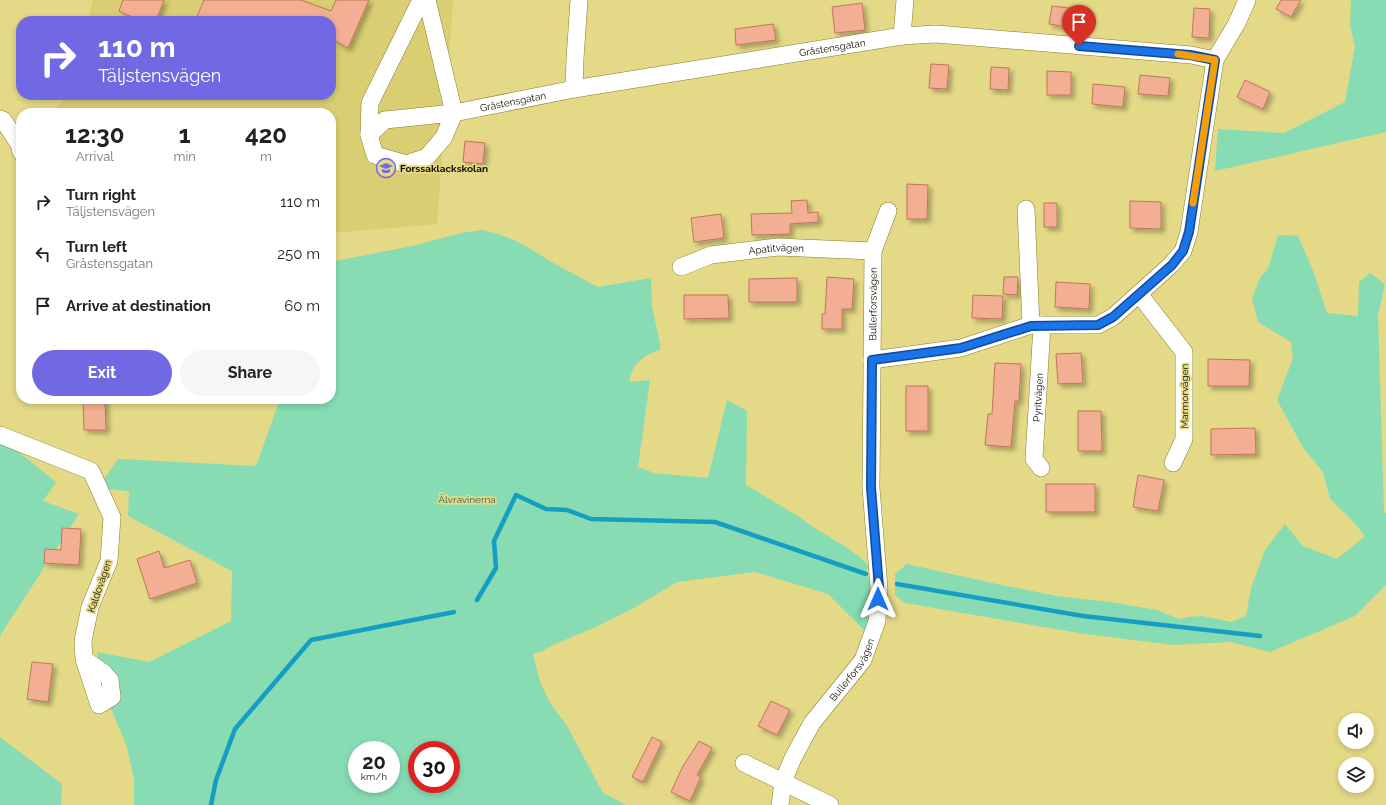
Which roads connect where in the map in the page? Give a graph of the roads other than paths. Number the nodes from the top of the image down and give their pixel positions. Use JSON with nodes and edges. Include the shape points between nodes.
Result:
{"nodes":[{"id":1,"x":421,"y":0,"type":"edge"},
{"id":2,"x":427,"y":0,"type":"edge"},
{"id":3,"x":579,"y":0,"type":"edge"},
{"id":4,"x":905,"y":0,"type":"edge"},
{"id":5,"x":1246,"y":0,"type":"edge"},
{"id":6,"x":902,"y":36,"type":"junction"},
{"id":7,"x":1215,"y":60,"type":"junction"},
{"id":8,"x":574,"y":89,"type":"junction"},
{"id":9,"x":454,"y":113,"type":"junction"},
{"id":10,"x":0,"y":119,"type":"edge"},
{"id":11,"x":369,"y":135,"type":"junction"},
{"id":12,"x":16,"y":140,"type":"edge"},
{"id":13,"x":1026,"y":209,"type":"dead end"},
{"id":14,"x":888,"y":211,"type":"dead end"},
{"id":15,"x":873,"y":251,"type":"junction"},
{"id":16,"x":681,"y":267,"type":"dead end"},
{"id":17,"x":1139,"y":294,"type":"junction"},
{"id":18,"x":1036,"y":325,"type":"junction"},
{"id":19,"x":872,"y":360,"type":"junction"},
{"id":20,"x":0,"y":435,"type":"edge"},
{"id":21,"x":1173,"y":463,"type":"dead end"},
{"id":22,"x":1041,"y":468,"type":"dead end"},
{"id":23,"x":98,"y":705,"type":"dead end"},
{"id":24,"x":744,"y":763,"type":"dead end"},
{"id":25,"x":783,"y":782,"type":"junction"},
{"id":26,"x":780,"y":805,"type":"edge"},
{"id":27,"x":830,"y":805,"type":"edge"}],
"edges":[{"from":1,"to":11,"type":"street","via":[[370,103]]},
{"from":2,"to":9,"type":"street"},
{"from":3,"to":8,"type":"street"},
{"from":4,"to":6,"type":"street"},
{"from":5,"to":7,"type":"street","via":[[1237,23]]},
{"from":6,"to":7,"type":"street","name":"Gråstensgatan","via":[[936,34],[1190,55]]},
{"from":6,"to":8,"type":"street","name":"Gråstensgatan"},
{"from":7,"to":17,"type":"street","via":[[1189,232],[1183,251],[1172,265]]},
{"from":8,"to":9,"type":"street","name":"Gråstensgatan"},
{"from":9,"to":11,"type":"street","name":"Gråstensgatan","via":[[385,120]]},
{"from":9,"to":11,"type":"street","via":[[444,137],[427,157],[406,164],[375,155]]},
{"from":10,"to":12,"type":"street"},
{"from":13,"to":18,"type":"street","name":"Pyritvägen"},
{"from":14,"to":15,"type":"street","name":"Bullerforsvägen"},
{"from":15,"to":16,"type":"street","name":"Apatitvägen","via":[[778,247],[711,254]]},
{"from":15,"to":19,"type":"street","name":"Bullerforsvägen"},
{"from":17,"to":18,"type":"street","via":[[1113,317],[1098,325]]},
{"from":17,"to":21,"type":"street","name":"Marmorvägen","via":[[1184,352],[1184,439]]},
{"from":18,"to":19,"type":"street","via":[[961,348]]},
{"from":18,"to":22,"type":"street","name":"Pyritvägen","via":[[1034,458]]},
{"from":19,"to":25,"type":"street","name":"Bullerforsvägen","via":[[871,488],[879,588],[877,621],[863,660],[812,724]]},
{"from":20,"to":23,"type":"street","name":"Kaldovägen","via":[[91,471],[112,517],[109,561],[90,607],[83,641],[84,659],[104,672],[110,680],[112,697]]},
{"from":24,"to":25,"type":"street"},
{"from":25,"to":26,"type":"street","name":"Bullerforsvägen"},
{"from":25,"to":27,"type":"street"}]}
